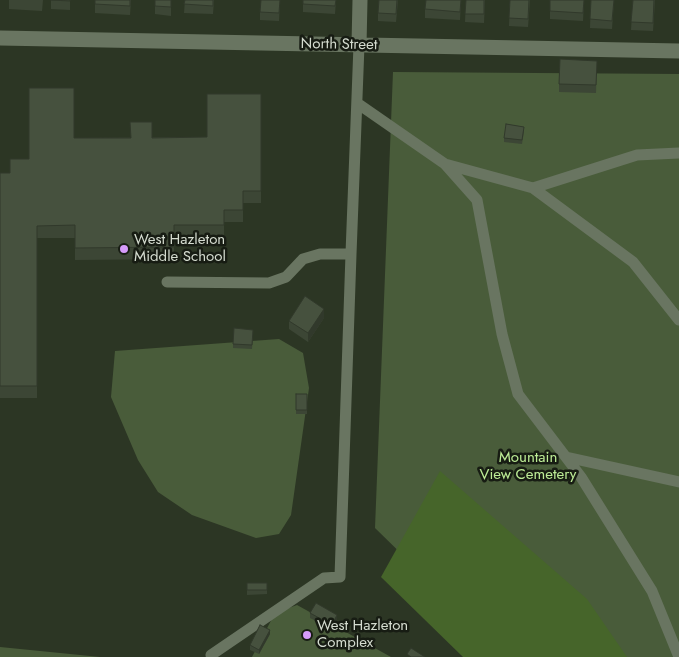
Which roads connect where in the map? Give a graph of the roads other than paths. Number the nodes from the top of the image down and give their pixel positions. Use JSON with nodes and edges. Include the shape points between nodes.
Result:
{"nodes":[{"id":1,"x":360,"y":0,"type":"edge"},
{"id":2,"x":0,"y":38,"type":"edge"},
{"id":3,"x":359,"y":45,"type":"junction"},
{"id":4,"x":679,"y":51,"type":"edge"},
{"id":5,"x":357,"y":103,"type":"junction"},
{"id":6,"x":679,"y":153,"type":"edge"},
{"id":7,"x":445,"y":164,"type":"junction"},
{"id":8,"x":532,"y":188,"type":"junction"},
{"id":9,"x":351,"y":254,"type":"junction"},
{"id":10,"x":167,"y":282,"type":"dead end"},
{"id":11,"x":679,"y":320,"type":"edge"},
{"id":12,"x":566,"y":457,"type":"junction"},
{"id":13,"x":679,"y":482,"type":"edge"},
{"id":14,"x":211,"y":655,"type":"dead end"},
{"id":15,"x":679,"y":656,"type":"edge"}],
"edges":[{"from":1,"to":3,"type":"street"},
{"from":2,"to":3,"type":"street","name":"North Street"},
{"from":3,"to":4,"type":"street","name":"North Street"},
{"from":3,"to":5,"type":"lane"},
{"from":5,"to":7,"type":"lane"},
{"from":5,"to":9,"type":"lane"},
{"from":6,"to":8,"type":"lane","via":[[637,155]]},
{"from":7,"to":8,"type":"lane"},
{"from":7,"to":12,"type":"lane","via":[[477,200],[502,334],[518,394]]},
{"from":8,"to":11,"type":"lane","via":[[633,262]]},
{"from":9,"to":10,"type":"lane","via":[[320,254],[303,259],[286,277],[269,283]]},
{"from":9,"to":14,"type":"lane","via":[[340,576],[324,578]]},
{"from":12,"to":13,"type":"lane"},
{"from":12,"to":15,"type":"lane","via":[[652,591]]}]}
